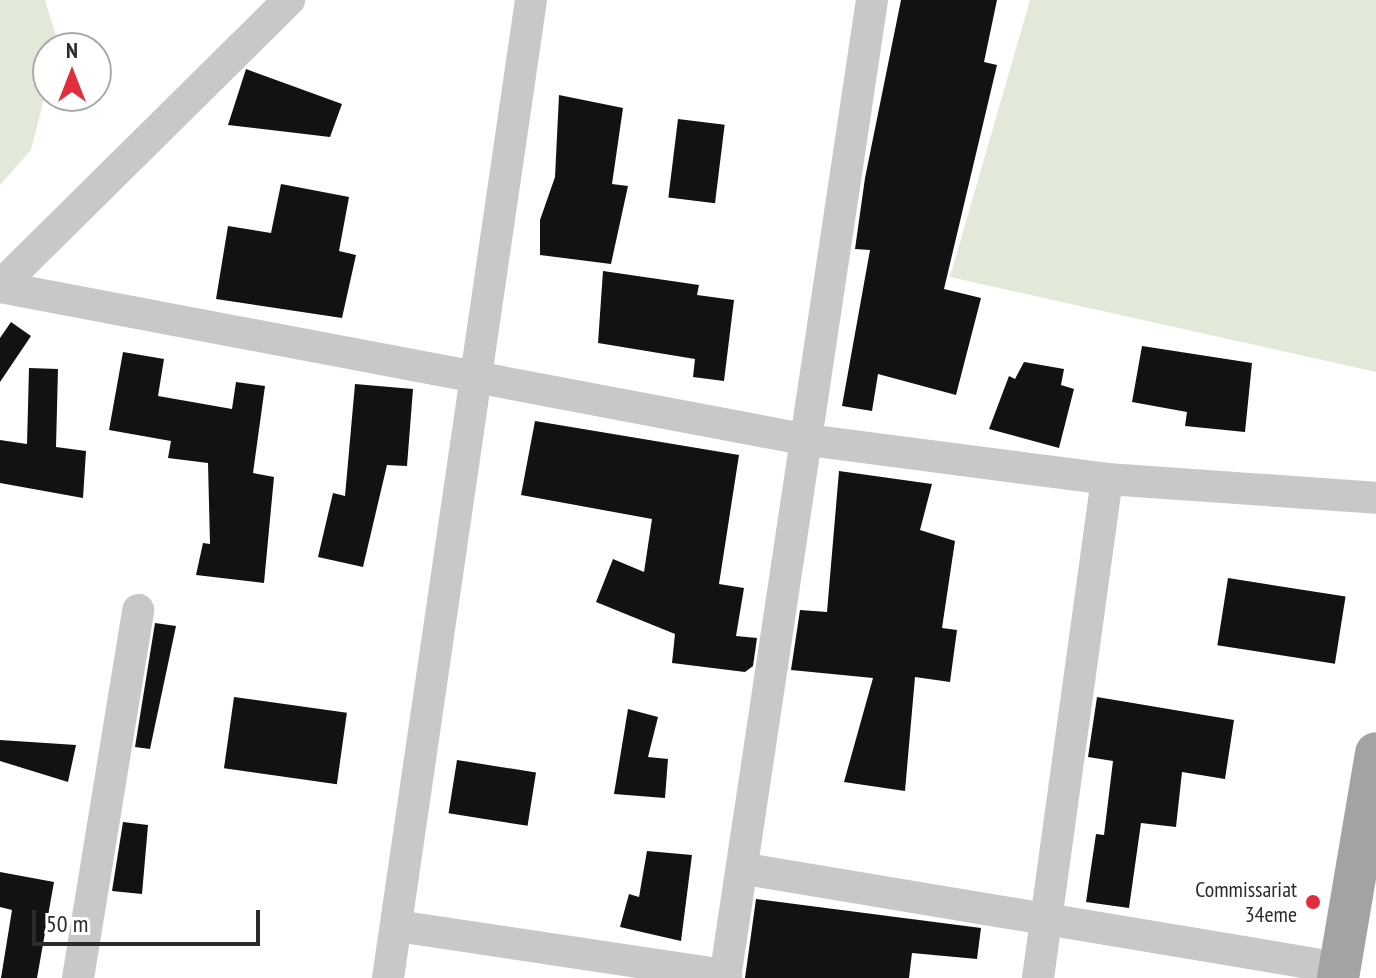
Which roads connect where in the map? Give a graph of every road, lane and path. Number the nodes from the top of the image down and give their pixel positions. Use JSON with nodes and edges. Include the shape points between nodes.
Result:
{"nodes":[{"id":1,"x":289,"y":0,"type":"edge"},
{"id":2,"x":531,"y":0,"type":"edge"},
{"id":3,"x":872,"y":0,"type":"edge"},
{"id":4,"x":0,"y":286,"type":"edge"},
{"id":5,"x":476,"y":381,"type":"junction"},
{"id":6,"x":808,"y":440,"type":"junction"},
{"id":7,"x":1107,"y":479,"type":"junction"},
{"id":8,"x":1376,"y":498,"type":"edge"},
{"id":9,"x":138,"y":610,"type":"dead end"},
{"id":10,"x":1376,"y":753,"type":"edge"},
{"id":11,"x":1368,"y":843,"type":"edge"},
{"id":12,"x":746,"y":869,"type":"junction"},
{"id":13,"x":1047,"y":918,"type":"junction"},
{"id":14,"x":397,"y":926,"type":"junction"},
{"id":15,"x":1339,"y":973,"type":"edge"},
{"id":16,"x":726,"y":976,"type":"edge"},
{"id":17,"x":78,"y":978,"type":"edge"},
{"id":18,"x":388,"y":978,"type":"edge"},
{"id":19,"x":1038,"y":978,"type":"edge"}],
"edges":[{"from":1,"to":4,"type":"street"},
{"from":2,"to":5,"type":"street"},
{"from":3,"to":6,"type":"street"},
{"from":4,"to":5,"type":"street"},
{"from":5,"to":6,"type":"street"},
{"from":5,"to":14,"type":"street"},
{"from":6,"to":7,"type":"street"},
{"from":6,"to":12,"type":"street"},
{"from":7,"to":8,"type":"street"},
{"from":7,"to":13,"type":"street"},
{"from":9,"to":17,"type":"street"},
{"from":10,"to":11,"type":"main road"},
{"from":11,"to":15,"type":"main road"},
{"from":12,"to":13,"type":"street"},
{"from":12,"to":16,"type":"street"},
{"from":13,"to":15,"type":"street"},
{"from":13,"to":19,"type":"street"},
{"from":14,"to":16,"type":"street"},
{"from":14,"to":18,"type":"street"}]}
